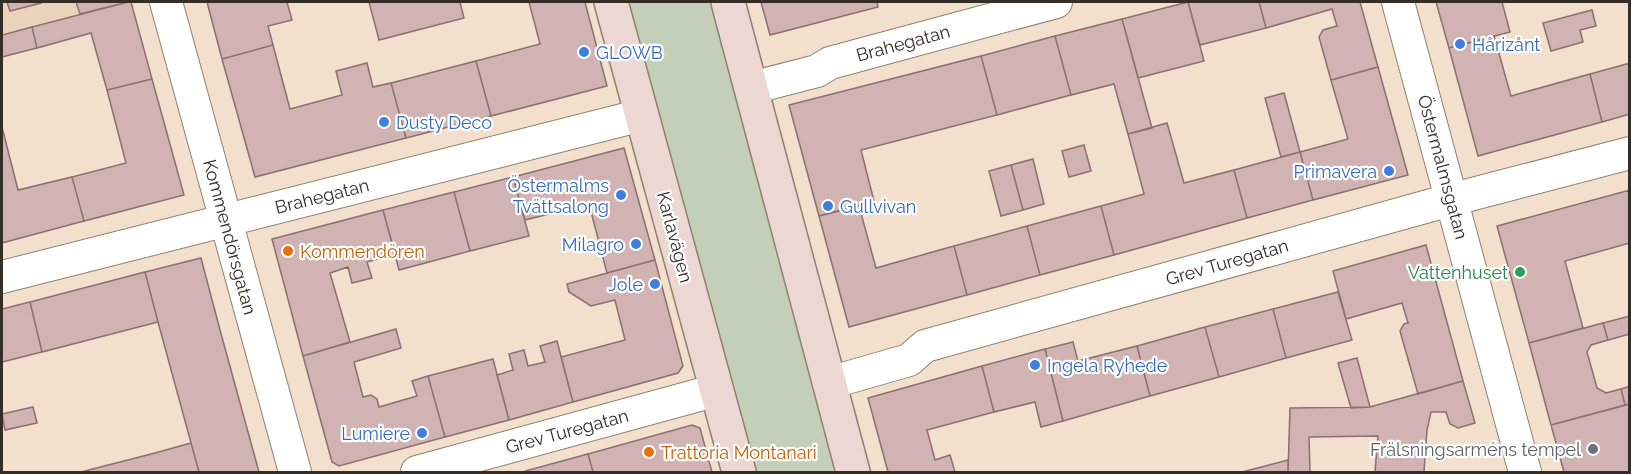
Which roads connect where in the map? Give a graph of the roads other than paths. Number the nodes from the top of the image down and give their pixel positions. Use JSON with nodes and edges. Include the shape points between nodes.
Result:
{"nodes":[{"id":1,"x":166,"y":2,"type":"edge"},
{"id":2,"x":611,"y":2,"type":"edge"},
{"id":3,"x":728,"y":2,"type":"edge"},
{"id":4,"x":1056,"y":2,"type":"edge"},
{"id":5,"x":1398,"y":2,"type":"edge"},
{"id":6,"x":751,"y":88,"type":"junction"},
{"id":7,"x":642,"y":115,"type":"junction"},
{"id":8,"x":1629,"y":153,"type":"edge"},
{"id":9,"x":1450,"y":200,"type":"junction"},
{"id":10,"x":225,"y":220,"type":"junction"},
{"id":11,"x":2,"y":277,"type":"edge"},
{"id":12,"x":829,"y":383,"type":"junction"},
{"id":13,"x":717,"y":390,"type":"junction"},
{"id":14,"x":295,"y":472,"type":"edge"},
{"id":15,"x":417,"y":472,"type":"edge"},
{"id":16,"x":739,"y":472,"type":"edge"},
{"id":17,"x":853,"y":472,"type":"edge"},
{"id":18,"x":1525,"y":472,"type":"edge"}],
"edges":[{"from":1,"to":10,"type":"street","name":"Kommendörsgatan"},
{"from":2,"to":7,"type":"street","name":"Karlavägen"},
{"from":3,"to":6,"type":"street"},
{"from":4,"to":6,"type":"street","name":"Brahegatan"},
{"from":5,"to":9,"type":"street","name":"Östermalmsgatan"},
{"from":6,"to":12,"type":"street"},
{"from":7,"to":10,"type":"street","name":"Brahegatan"},
{"from":7,"to":13,"type":"street","name":"Karlavägen"},
{"from":8,"to":9,"type":"street","name":"Grev Turegatan"},
{"from":9,"to":12,"type":"street","name":"Grev Turegatan","via":[[925,346],[909,360]]},
{"from":9,"to":18,"type":"street","name":"Östermalmsgatan"},
{"from":10,"to":11,"type":"street","name":"Brahegatan"},
{"from":10,"to":14,"type":"street","name":"Kommendörsgatan"},
{"from":12,"to":17,"type":"street"},
{"from":13,"to":15,"type":"street","name":"Grev Turegatan"},
{"from":13,"to":16,"type":"street","name":"Karlavägen"}]}
